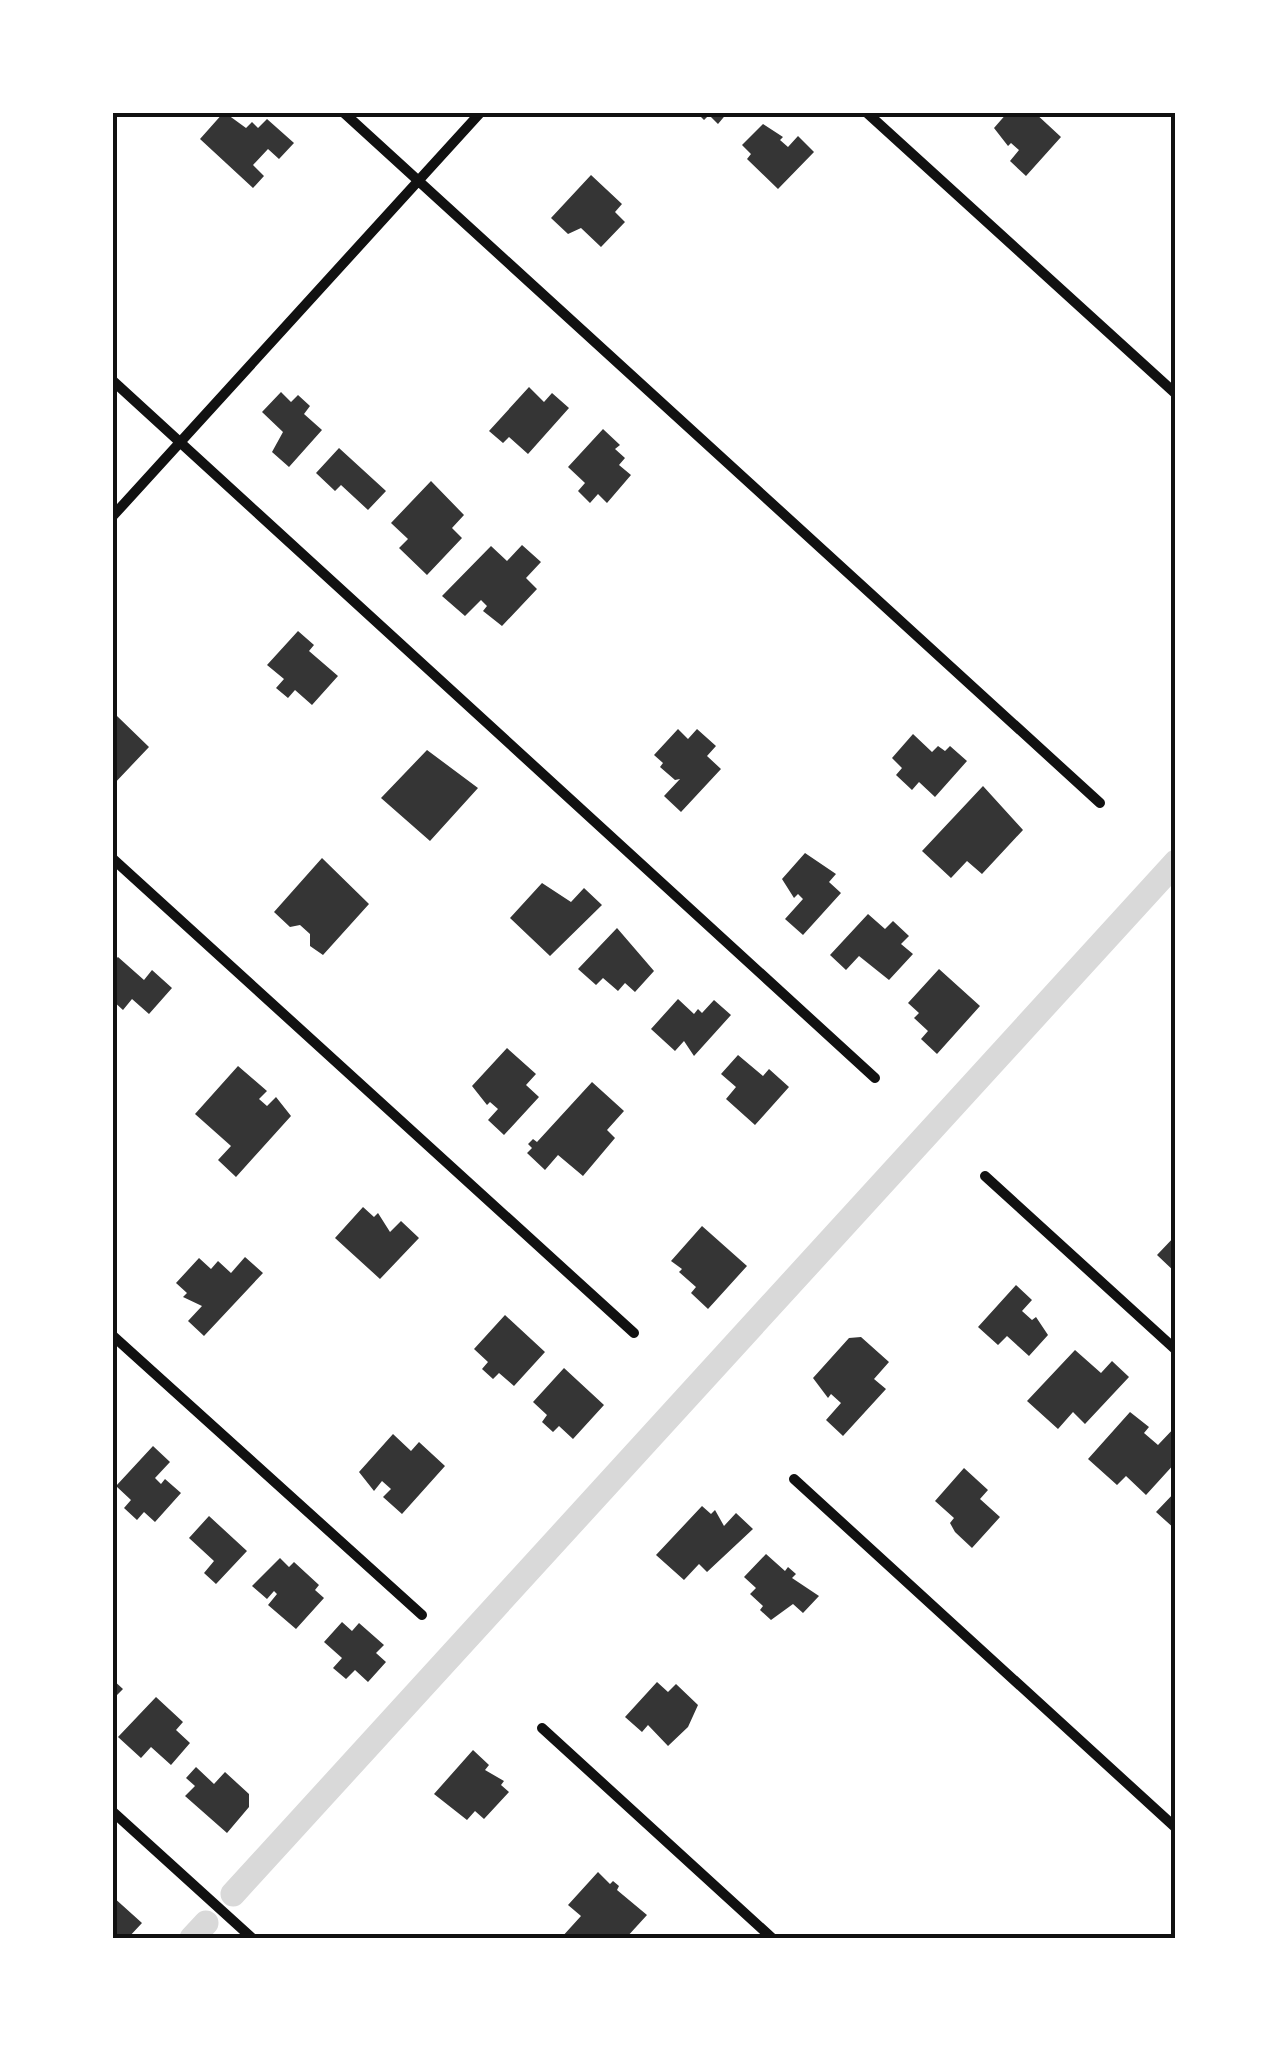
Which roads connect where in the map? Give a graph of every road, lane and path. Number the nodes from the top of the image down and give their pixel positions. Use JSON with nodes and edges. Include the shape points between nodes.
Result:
{"nodes":[{"id":1,"x":343,"y":112,"type":"edge"},
{"id":2,"x":480,"y":112,"type":"edge"},
{"id":3,"x":866,"y":112,"type":"edge"},
{"id":4,"x":419,"y":182,"type":"junction"},
{"id":5,"x":112,"y":380,"type":"edge"},
{"id":6,"x":1176,"y":394,"type":"edge"},
{"id":7,"x":180,"y":442,"type":"junction"},
{"id":8,"x":112,"y":517,"type":"edge"},
{"id":9,"x":1100,"y":803,"type":"dead end"},
{"id":10,"x":112,"y":858,"type":"edge"},
{"id":11,"x":875,"y":1078,"type":"dead end"},
{"id":12,"x":985,"y":1176,"type":"dead end"},
{"id":13,"x":634,"y":1333,"type":"dead end"},
{"id":14,"x":112,"y":1334,"type":"edge"},
{"id":15,"x":1176,"y":1350,"type":"edge"},
{"id":16,"x":794,"y":1480,"type":"dead end"},
{"id":17,"x":422,"y":1615,"type":"dead end"},
{"id":18,"x":542,"y":1728,"type":"dead end"},
{"id":19,"x":112,"y":1811,"type":"edge"},
{"id":20,"x":1176,"y":1828,"type":"edge"},
{"id":21,"x":252,"y":1938,"type":"edge"},
{"id":22,"x":772,"y":1938,"type":"edge"}],
"edges":[{"from":1,"to":4,"type":"street"},
{"from":2,"to":4,"type":"street"},
{"from":3,"to":6,"type":"street"},
{"from":4,"to":7,"type":"street"},
{"from":4,"to":9,"type":"street"},
{"from":5,"to":7,"type":"street"},
{"from":7,"to":8,"type":"street"},
{"from":7,"to":11,"type":"street"},
{"from":10,"to":13,"type":"street"},
{"from":12,"to":15,"type":"street"},
{"from":14,"to":17,"type":"street"},
{"from":16,"to":20,"type":"street"},
{"from":18,"to":22,"type":"street"},
{"from":19,"to":21,"type":"street"}]}
